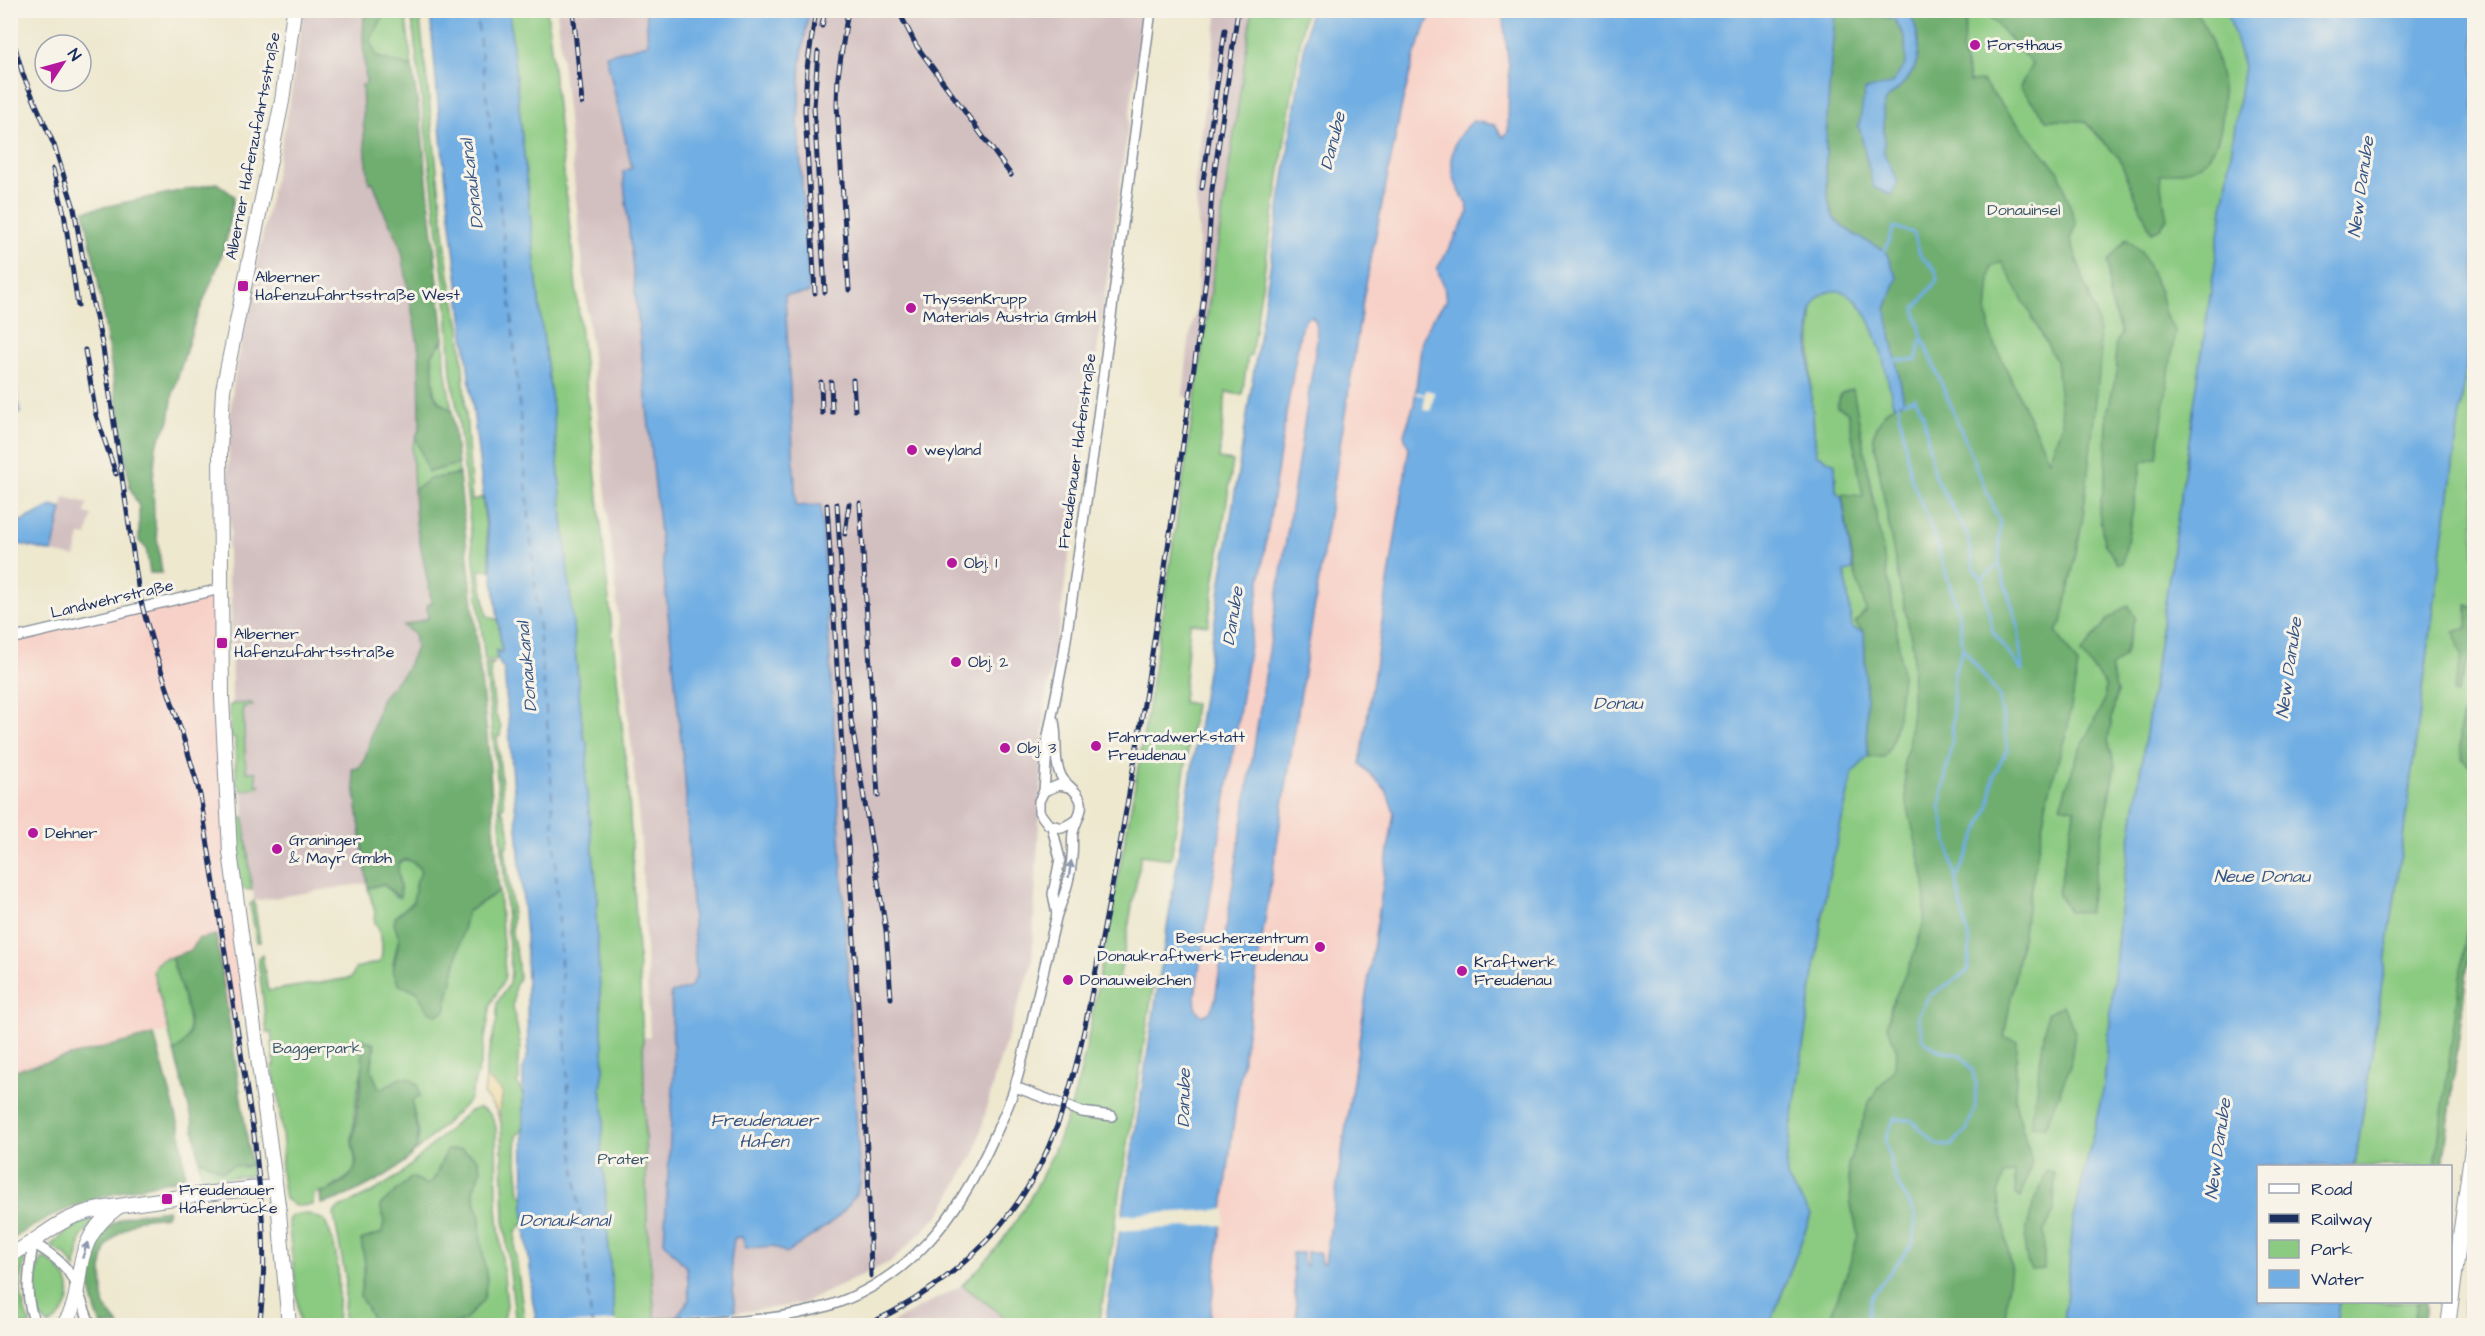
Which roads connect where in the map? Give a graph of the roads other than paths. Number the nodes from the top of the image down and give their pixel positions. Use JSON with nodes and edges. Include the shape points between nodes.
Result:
{"nodes":[{"id":1,"x":294,"y":10,"type":"edge"},
{"id":2,"x":1150,"y":10,"type":"edge"},
{"id":3,"x":220,"y":590,"type":"junction"},
{"id":4,"x":10,"y":639,"type":"edge"},
{"id":5,"x":1053,"y":717,"type":"junction"},
{"id":6,"x":1069,"y":787,"type":"junction"},
{"id":7,"x":1044,"y":791,"type":"junction"},
{"id":8,"x":1075,"y":821,"type":"junction"},
{"id":9,"x":1052,"y":826,"type":"junction"},
{"id":10,"x":1057,"y":914,"type":"junction"},
{"id":11,"x":1015,"y":1087,"type":"junction"},
{"id":12,"x":1112,"y":1116,"type":"dead end"},
{"id":13,"x":2475,"y":1134,"type":"edge"},
{"id":14,"x":275,"y":1186,"type":"junction"},
{"id":15,"x":118,"y":1206,"type":"junction"},
{"id":16,"x":33,"y":1243,"type":"junction"},
{"id":17,"x":10,"y":1255,"type":"edge"},
{"id":18,"x":78,"y":1287,"type":"junction"},
{"id":19,"x":2452,"y":1298,"type":"edge"},
{"id":20,"x":2451,"y":1303,"type":"edge"},
{"id":21,"x":36,"y":1326,"type":"edge"},
{"id":22,"x":62,"y":1326,"type":"edge"},
{"id":23,"x":91,"y":1326,"type":"edge"},
{"id":24,"x":289,"y":1326,"type":"edge"},
{"id":25,"x":675,"y":1326,"type":"edge"},
{"id":26,"x":2448,"y":1326,"type":"edge"}],
"edges":[{"from":1,"to":3,"type":"street","name":"Alberner Hafenzufahrtsstraße","via":[[282,101],[223,390],[219,450]]},
{"from":2,"to":5,"type":"street","name":"Freudenauer Hafenstraße","via":[[1094,447]]},
{"from":3,"to":4,"type":"street","name":"Landwehrstraße"},
{"from":3,"to":14,"type":"street","name":"Alberner Hafenzufahrtsstraße","via":[[230,852]]},
{"from":5,"to":6,"type":"street","name":"Freudenauer Hafenstraße","via":[[1060,776]]},
{"from":5,"to":7,"type":"street","name":"Freudenauer Hafenstraße"},
{"from":6,"to":7,"type":"street","via":[[1059,785]]},
{"from":6,"to":8,"type":"street","name":"Freudenauer Hafenstraße","via":[[1081,801]]},
{"from":7,"to":9,"type":"street","name":"Freudenauer Hafenstraße","via":[[1039,812]]},
{"from":8,"to":9,"type":"street","via":[[1062,828]]},
{"from":10,"to":8,"type":"street","name":"Freudenauer Hafenstraße","one_way":true,"via":[[1066,893]]},
{"from":9,"to":10,"type":"street","name":"Freudenauer Hafenstraße","via":[[1060,859],[1053,894]]},
{"from":10,"to":11,"type":"street","name":"Freudenauer Hafenstraße"},
{"from":11,"to":12,"type":"street","via":[[1082,1112]]},
{"from":11,"to":25,"type":"street","name":"Freudenauer Hafenstraße","via":[[987,1154],[952,1215],[929,1243],[878,1284],[802,1313]]},
{"from":13,"to":19,"type":"street"},
{"from":14,"to":15,"type":"street"},
{"from":14,"to":24,"type":"street","name":"Alberner Hafenzufahrtsstraße"},
{"from":15,"to":16,"type":"street","via":[[76,1215],[50,1228]]},
{"from":18,"to":15,"type":"street","one_way":true,"via":[[92,1232]]},
{"from":16,"to":17,"type":"street"},
{"from":16,"to":18,"type":"street","via":[[66,1266]]},
{"from":16,"to":21,"type":"street","via":[[27,1298]]},
{"from":18,"to":22,"type":"street","via":[[71,1312]]},
{"from":18,"to":23,"type":"street"},
{"from":20,"to":26,"type":"street"}]}
